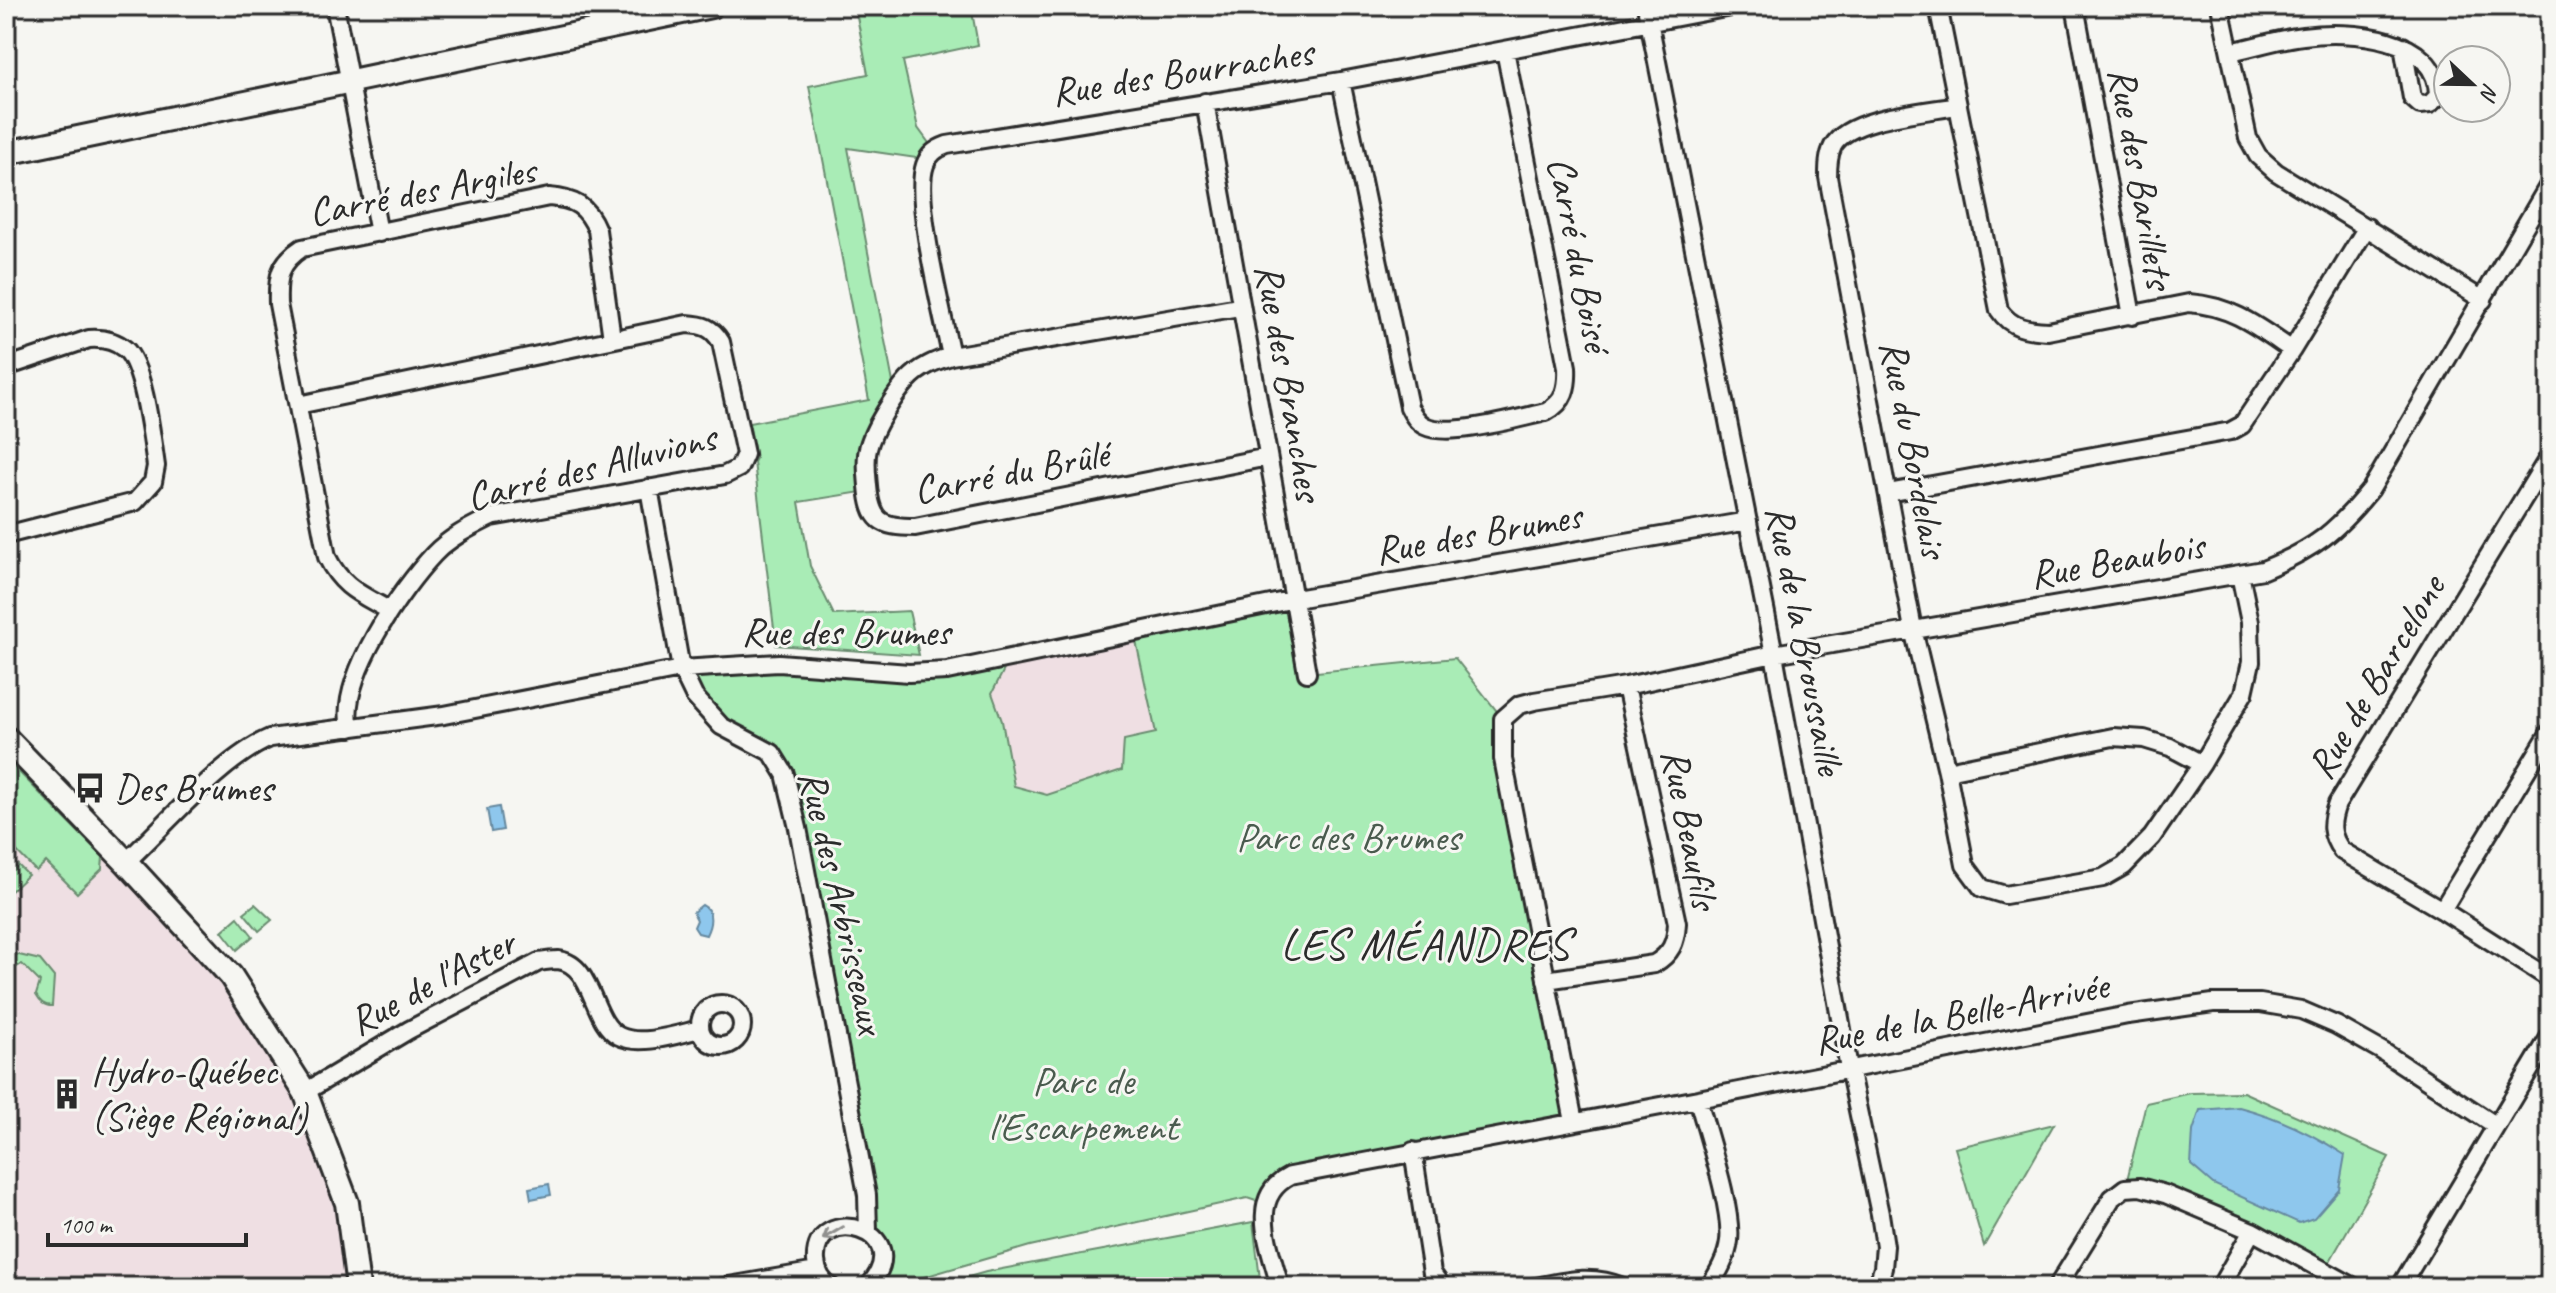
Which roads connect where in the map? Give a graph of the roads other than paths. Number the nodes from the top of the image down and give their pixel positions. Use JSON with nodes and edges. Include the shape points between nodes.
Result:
{"nodes":[{"id":1,"x":335,"y":6,"type":"edge"},
{"id":2,"x":711,"y":6,"type":"edge"},
{"id":3,"x":1646,"y":6,"type":"edge"},
{"id":4,"x":1736,"y":6,"type":"edge"},
{"id":5,"x":1938,"y":6,"type":"edge"},
{"id":6,"x":2075,"y":6,"type":"edge"},
{"id":7,"x":2220,"y":6,"type":"edge"},
{"id":8,"x":1650,"y":24,"type":"junction"},
{"id":9,"x":2403,"y":46,"type":"dead end"},
{"id":10,"x":1505,"y":50,"type":"junction"},
{"id":11,"x":2230,"y":52,"type":"junction"},
{"id":12,"x":350,"y":81,"type":"junction"},
{"id":13,"x":1341,"y":81,"type":"junction"},
{"id":14,"x":1205,"y":102,"type":"junction"},
{"id":15,"x":1957,"y":106,"type":"junction"},
{"id":16,"x":6,"y":153,"type":"edge"},
{"id":17,"x":2550,"y":183,"type":"edge"},
{"id":18,"x":2367,"y":227,"type":"junction"},
{"id":19,"x":379,"y":233,"type":"junction"},
{"id":20,"x":2483,"y":300,"type":"junction"},
{"id":21,"x":1239,"y":307,"type":"junction"},
{"id":22,"x":2132,"y":316,"type":"junction"},
{"id":23,"x":612,"y":339,"type":"junction"},
{"id":24,"x":2292,"y":350,"type":"junction"},
{"id":25,"x":951,"y":356,"type":"junction"},
{"id":26,"x":6,"y":367,"type":"edge"},
{"id":27,"x":298,"y":405,"type":"junction"},
{"id":28,"x":2550,"y":455,"type":"edge"},
{"id":29,"x":1268,"y":457,"type":"junction"},
{"id":30,"x":649,"y":488,"type":"junction"},
{"id":31,"x":1888,"y":493,"type":"junction"},
{"id":32,"x":1748,"y":521,"type":"junction"},
{"id":33,"x":6,"y":535,"type":"edge"},
{"id":34,"x":2240,"y":574,"type":"junction"},
{"id":35,"x":1295,"y":599,"type":"junction"},
{"id":36,"x":390,"y":611,"type":"junction"},
{"id":37,"x":1913,"y":629,"type":"junction"},
{"id":38,"x":1774,"y":654,"type":"junction"},
{"id":39,"x":681,"y":669,"type":"junction"},
{"id":40,"x":1307,"y":673,"type":"dead end"},
{"id":41,"x":1626,"y":686,"type":"junction"},
{"id":42,"x":350,"y":728,"type":"junction"},
{"id":43,"x":2550,"y":732,"type":"edge"},
{"id":44,"x":6,"y":738,"type":"edge"},
{"id":45,"x":2202,"y":764,"type":"junction"},
{"id":46,"x":1947,"y":771,"type":"junction"},
{"id":47,"x":126,"y":862,"type":"junction"},
{"id":48,"x":2442,"y":910,"type":"junction"},
{"id":49,"x":2550,"y":979,"type":"edge"},
{"id":50,"x":1546,"y":980,"type":"junction"},
{"id":51,"x":700,"y":1029,"type":"dead end"},
{"id":52,"x":2550,"y":1036,"type":"edge"},
{"id":53,"x":1849,"y":1068,"type":"junction"},
{"id":54,"x":305,"y":1092,"type":"junction"},
{"id":55,"x":1698,"y":1099,"type":"junction"},
{"id":56,"x":1574,"y":1122,"type":"junction"},
{"id":57,"x":2495,"y":1125,"type":"junction"},
{"id":58,"x":1413,"y":1151,"type":"junction"},
{"id":59,"x":2252,"y":1231,"type":"junction"},
{"id":60,"x":868,"y":1232,"type":"junction"},
{"id":61,"x":817,"y":1271,"type":"junction"},
{"id":62,"x":358,"y":1287,"type":"edge"},
{"id":63,"x":723,"y":1287,"type":"edge"},
{"id":64,"x":831,"y":1287,"type":"edge"},
{"id":65,"x":868,"y":1287,"type":"edge"},
{"id":66,"x":1280,"y":1287,"type":"edge"},
{"id":67,"x":1442,"y":1287,"type":"edge"},
{"id":68,"x":1535,"y":1287,"type":"edge"},
{"id":69,"x":1623,"y":1287,"type":"edge"},
{"id":70,"x":1709,"y":1287,"type":"edge"},
{"id":71,"x":1877,"y":1287,"type":"edge"},
{"id":72,"x":2057,"y":1287,"type":"edge"},
{"id":73,"x":2220,"y":1287,"type":"edge"},
{"id":74,"x":2354,"y":1287,"type":"edge"},
{"id":75,"x":2400,"y":1287,"type":"edge"}],
"edges":[{"from":1,"to":12,"type":"street"},
{"from":2,"to":12,"type":"street"},
{"from":3,"to":8,"type":"street","name":"Rue de la Broussaille"},
{"from":4,"to":8,"type":"street"},
{"from":5,"to":15,"type":"street"},
{"from":6,"to":22,"type":"street","name":"Rue des Barillets"},
{"from":7,"to":11,"type":"street"},
{"from":8,"to":10,"type":"street","name":"Rue des Bourraches"},
{"from":8,"to":32,"type":"street","name":"Rue de la Broussaille"},
{"from":9,"to":11,"type":"street","via":[[2365,36],[2304,35]]},
{"from":10,"to":13,"type":"street","name":"Rue des Bourraches"},
{"from":10,"to":13,"type":"street","name":"Carré du Boisé","via":[[1568,384],[1556,407],[1546,412],[1449,431],[1425,426],[1409,407]]},
{"from":11,"to":18,"type":"street","via":[[2248,138],[2258,156]]},
{"from":12,"to":16,"type":"street"},
{"from":12,"to":19,"type":"street"},
{"from":13,"to":14,"type":"street","name":"Rue des Bourraches"},
{"from":14,"to":21,"type":"street","name":"Rue des Branches"},
{"from":14,"to":25,"type":"street","name":"Rue des Bourraches","via":[[934,150],[923,169],[923,211]]},
{"from":15,"to":22,"type":"street","via":[[1999,310],[2006,321],[2048,331]]},
{"from":15,"to":31,"type":"street","name":"Rue du Bordelais","via":[[1869,123],[1833,145],[1828,160]]},
{"from":17,"to":20,"type":"street","name":"Rue Beaubois"},
{"from":18,"to":20,"type":"street"},
{"from":18,"to":24,"type":"street"},
{"from":19,"to":23,"type":"street","name":"Carré des Argiles","via":[[549,197],[581,204],[597,230]]},
{"from":19,"to":27,"type":"street","name":"Carré des Argiles","via":[[302,248],[282,267],[278,304]]},
{"from":20,"to":34,"type":"street","name":"Rue Beaubois","via":[[2371,489],[2345,521],[2291,559]]},
{"from":21,"to":25,"type":"street","name":"Carré du Brûlé"},
{"from":21,"to":29,"type":"street","name":"Rue des Branches"},
{"from":22,"to":24,"type":"street","via":[[2207,304],[2227,309]]},
{"from":23,"to":27,"type":"street","name":"Carré des Alluvions"},
{"from":23,"to":30,"type":"street","name":"Carré des Alluvions","via":[[687,324],[709,328],[721,342],[745,454],[739,468]]},
{"from":24,"to":31,"type":"street","via":[[2251,416],[2231,431]]},
{"from":25,"to":29,"type":"street","name":"Carré du Brûlé","via":[[928,364],[909,379],[868,446],[870,502],[883,523],[915,527]]},
{"from":26,"to":33,"type":"street","via":[[89,339],[117,343],[137,366],[156,466],[153,482],[135,502]]},
{"from":27,"to":36,"type":"street","name":"Carré des Argiles","via":[[327,557],[336,575]]},
{"from":28,"to":48,"type":"street","name":"Rue de Barcelone","via":[[2332,818],[2334,841],[2342,851]]},
{"from":29,"to":35,"type":"street","name":"Rue des Branches"},
{"from":30,"to":36,"type":"street","name":"Carré des Alluvions","via":[[491,517],[463,530],[435,553]]},
{"from":30,"to":39,"type":"street","name":"Rue des Arbrisseaux"},
{"from":31,"to":37,"type":"street","name":"Rue du Bordelais"},
{"from":32,"to":35,"type":"street","name":"Rue des Brumes"},
{"from":32,"to":38,"type":"street","name":"Rue de la Broussaille"},
{"from":34,"to":37,"type":"street","name":"Rue Beaubois"},
{"from":34,"to":45,"type":"street","via":[[2251,662],[2244,693]]},
{"from":35,"to":39,"type":"street","name":"Rue des Brumes","via":[[947,671],[779,663]]},
{"from":35,"to":40,"type":"street","name":"Rue des Branches"},
{"from":36,"to":42,"type":"street","name":"Carré des Alluvions","via":[[361,664],[347,713]]},
{"from":37,"to":38,"type":"street","name":"Rue Beaubois"},
{"from":37,"to":46,"type":"street","name":"Rue du Bordelais"},
{"from":38,"to":41,"type":"street","name":"Rue Beaubois"},
{"from":38,"to":53,"type":"street","name":"Rue de la Broussaille"},
{"from":39,"to":42,"type":"street","name":"Rue des Brumes"},
{"from":39,"to":60,"type":"street","name":"Rue des Arbrisseaux","via":[[694,696],[721,726],[772,753],[785,774],[862,1165]]},
{"from":41,"to":50,"type":"street","name":"Rue Beaubois","via":[[1519,705],[1503,719],[1503,759]]},
{"from":41,"to":50,"type":"street","name":"Rue Beaufils","via":[[1677,935],[1666,957],[1654,964]]},
{"from":42,"to":47,"type":"street","name":"Rue des Brumes","via":[[257,744],[228,764]]},
{"from":43,"to":48,"type":"street"},
{"from":44,"to":47,"type":"street"},
{"from":45,"to":46,"type":"street","via":[[2144,739],[2113,737]]},
{"from":45,"to":46,"type":"street","name":"Rue du Bordelais","via":[[2152,837],[2124,866],[2103,878],[2005,895],[1982,888],[1965,865]]},
{"from":47,"to":54,"type":"street","via":[[231,976]]},
{"from":48,"to":49,"type":"street","name":"Rue de Barcelone"},
{"from":50,"to":56,"type":"street"},
{"from":51,"to":54,"type":"street","name":"Rue de l'Aster","via":[[641,1040],[621,1038],[609,1029],[580,973],[561,960],[539,962]]},
{"from":52,"to":57,"type":"street"},
{"from":53,"to":55,"type":"street","name":"Rue de la Belle-Arrivée"},
{"from":53,"to":57,"type":"street","name":"Rue de la Belle-Arrivée","via":[[2128,1015],[2213,1003],[2260,1003],[2301,1010],[2336,1025]]},
{"from":53,"to":71,"type":"street","name":"Rue de la Broussaille","via":[[1885,1246]]},
{"from":54,"to":62,"type":"street","via":[[347,1203]]},
{"from":55,"to":56,"type":"street","name":"Rue de la Belle-Arrivée"},
{"from":55,"to":70,"type":"street","via":[[1729,1219],[1725,1258]]},
{"from":56,"to":58,"type":"street","name":"Rue de la Belle-Arrivée"},
{"from":57,"to":75,"type":"street"},
{"from":58,"to":66,"type":"street","name":"Rue de la Belle-Arrivée","via":[[1279,1181],[1265,1204],[1265,1223]]},
{"from":58,"to":67,"type":"street","via":[[1432,1273]]},
{"from":59,"to":72,"type":"street","via":[[2165,1194],[2125,1188],[2099,1215]]},
{"from":59,"to":73,"type":"street"},
{"from":59,"to":74,"type":"street"},
{"from":60,"to":61,"type":"street","one_way":true,"via":[[844,1226],[830,1232],[815,1256]]},
{"from":60,"to":65,"type":"street","name":"Rue des Arbrisseaux","via":[[882,1257],[879,1275]]},
{"from":61,"to":63,"type":"street"},
{"from":61,"to":64,"type":"street"},
{"from":68,"to":69,"type":"street","via":[[1581,1278]]}]}
